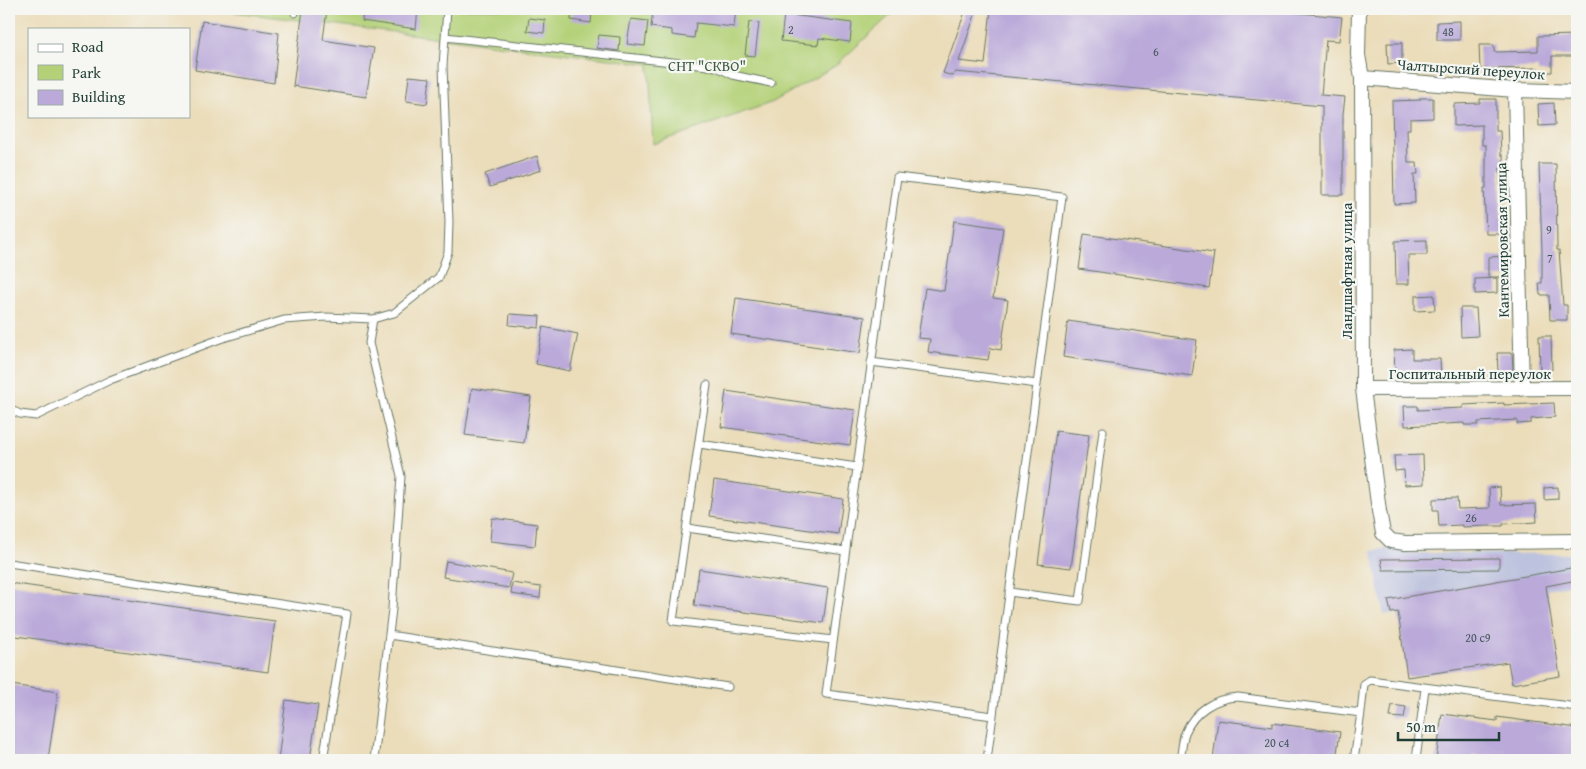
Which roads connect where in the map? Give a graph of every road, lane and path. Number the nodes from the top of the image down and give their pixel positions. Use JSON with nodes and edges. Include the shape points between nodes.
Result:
{"nodes":[{"id":1,"x":447,"y":9,"type":"edge"},
{"id":2,"x":1359,"y":9,"type":"edge"},
{"id":3,"x":445,"y":37,"type":"junction"},
{"id":4,"x":1362,"y":78,"type":"junction"},
{"id":5,"x":771,"y":83,"type":"dead end"},
{"id":6,"x":1515,"y":90,"type":"junction"},
{"id":7,"x":1577,"y":92,"type":"edge"},
{"id":8,"x":373,"y":319,"type":"junction"},
{"id":9,"x":871,"y":362,"type":"junction"},
{"id":10,"x":707,"y":384,"type":"dead end"},
{"id":11,"x":1037,"y":384,"type":"junction"},
{"id":12,"x":1577,"y":388,"type":"edge"},
{"id":13,"x":1363,"y":389,"type":"junction"},
{"id":14,"x":1522,"y":389,"type":"junction"},
{"id":15,"x":9,"y":410,"type":"edge"},
{"id":16,"x":1103,"y":431,"type":"dead end"},
{"id":17,"x":699,"y":444,"type":"junction"},
{"id":18,"x":856,"y":468,"type":"junction"},
{"id":19,"x":687,"y":528,"type":"junction"},
{"id":20,"x":1577,"y":541,"type":"edge"},
{"id":21,"x":845,"y":551,"type":"junction"},
{"id":22,"x":9,"y":562,"type":"edge"},
{"id":23,"x":1009,"y":592,"type":"junction"},
{"id":24,"x":389,"y":635,"type":"junction"},
{"id":25,"x":833,"y":640,"type":"junction"},
{"id":26,"x":728,"y":687,"type":"dead end"},
{"id":27,"x":1426,"y":688,"type":"junction"},
{"id":28,"x":1577,"y":707,"type":"edge"},
{"id":29,"x":1361,"y":713,"type":"junction"},
{"id":30,"x":993,"y":716,"type":"junction"},
{"id":31,"x":323,"y":760,"type":"edge"},
{"id":32,"x":374,"y":760,"type":"edge"},
{"id":33,"x":987,"y":760,"type":"edge"},
{"id":34,"x":1180,"y":760,"type":"edge"},
{"id":35,"x":1354,"y":760,"type":"edge"},
{"id":36,"x":1416,"y":760,"type":"edge"}],
"edges":[{"from":1,"to":3,"type":"lane"},
{"from":2,"to":4,"type":"street","name":"Ландшафтная улица","via":[[1358,55]]},
{"from":3,"to":5,"type":"lane","via":[[717,67],[733,75]]},
{"from":3,"to":8,"type":"lane","via":[[448,252],[439,277],[394,313]]},
{"from":4,"to":6,"type":"street","name":"Чалтырский переулок"},
{"from":4,"to":13,"type":"street","name":"Ландшафтная улица"},
{"from":6,"to":7,"type":"street","name":"Чалтырский переулок"},
{"from":6,"to":14,"type":"street","name":"Кантемировская улица"},
{"from":8,"to":15,"type":"lane","via":[[326,317],[284,320],[220,339],[110,380],[36,416]]},
{"from":8,"to":24,"type":"lane","via":[[370,343],[401,476]]},
{"from":9,"to":11,"type":"lane"},
{"from":9,"to":11,"type":"lane","via":[[897,178],[1062,197]]},
{"from":9,"to":18,"type":"lane"},
{"from":10,"to":17,"type":"lane"},
{"from":11,"to":23,"type":"lane"},
{"from":12,"to":14,"type":"street","name":"Госпитальный переулок"},
{"from":13,"to":14,"type":"street","name":"Госпитальный переулок"},
{"from":13,"to":20,"type":"street","name":"Ландшафтная улица","via":[[1383,533],[1391,541]]},
{"from":16,"to":23,"type":"lane","via":[[1080,601]]},
{"from":17,"to":18,"type":"lane"},
{"from":17,"to":19,"type":"lane"},
{"from":18,"to":21,"type":"lane"},
{"from":19,"to":21,"type":"lane"},
{"from":19,"to":25,"type":"lane","via":[[673,621]]},
{"from":21,"to":25,"type":"lane"},
{"from":22,"to":31,"type":"lane","via":[[347,614]]},
{"from":23,"to":30,"type":"lane"},
{"from":24,"to":26,"type":"lane"},
{"from":24,"to":32,"type":"lane"},
{"from":25,"to":30,"type":"lane","via":[[826,694]]},
{"from":27,"to":28,"type":"lane"},
{"from":27,"to":29,"type":"lane","via":[[1366,681]]},
{"from":27,"to":36,"type":"lane"},
{"from":29,"to":34,"type":"lane","via":[[1226,697],[1206,706],[1192,722],[1183,740]]},
{"from":29,"to":35,"type":"lane"},
{"from":30,"to":33,"type":"lane"}]}
